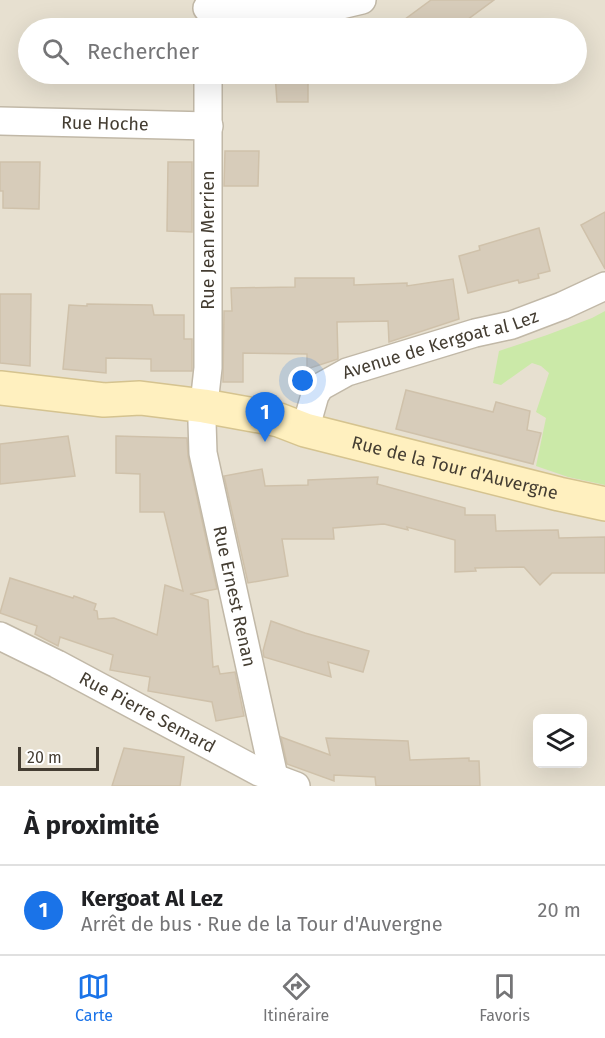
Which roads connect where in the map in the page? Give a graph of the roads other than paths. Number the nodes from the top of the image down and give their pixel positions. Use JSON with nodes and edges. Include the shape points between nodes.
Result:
{"nodes":[{"id":1,"x":362,"y":0,"type":"edge"},
{"id":2,"x":207,"y":12,"type":"edge"},
{"id":3,"x":208,"y":84,"type":"edge"},
{"id":4,"x":0,"y":121,"type":"edge"},
{"id":5,"x":208,"y":126,"type":"junction"},
{"id":6,"x":605,"y":286,"type":"edge"},
{"id":7,"x":0,"y":388,"type":"edge"},
{"id":8,"x":203,"y":414,"type":"junction"},
{"id":9,"x":305,"y":430,"type":"junction"},
{"id":10,"x":605,"y":504,"type":"edge"},
{"id":11,"x":0,"y":636,"type":"edge"},
{"id":12,"x":282,"y":784,"type":"edge"}],
"edges":[{"from":1,"to":2,"type":"street","via":[[318,7]]},
{"from":3,"to":5,"type":"street","name":"Rue Jean Merrien"},
{"from":4,"to":5,"type":"street","name":"Rue Hoche"},
{"from":5,"to":8,"type":"street","name":"Rue Jean Merrien","via":[[208,368]]},
{"from":6,"to":9,"type":"street","name":"Avenue de Kergoat al Lez","via":[[512,325],[347,372],[320,387]]},
{"from":7,"to":8,"type":"street","name":"Rue de la Tour d'Auvergne","via":[[104,400],[135,411]]},
{"from":8,"to":9,"type":"street","name":"Rue de la Tour d'Auvergne","via":[[271,430]]},
{"from":8,"to":12,"type":"street","name":"Rue Ernest Renan","via":[[203,453]]},
{"from":9,"to":10,"type":"street","name":"Rue de la Tour d'Auvergne"},
{"from":11,"to":12,"type":"street","name":"Rue Pierre Semard"}]}
